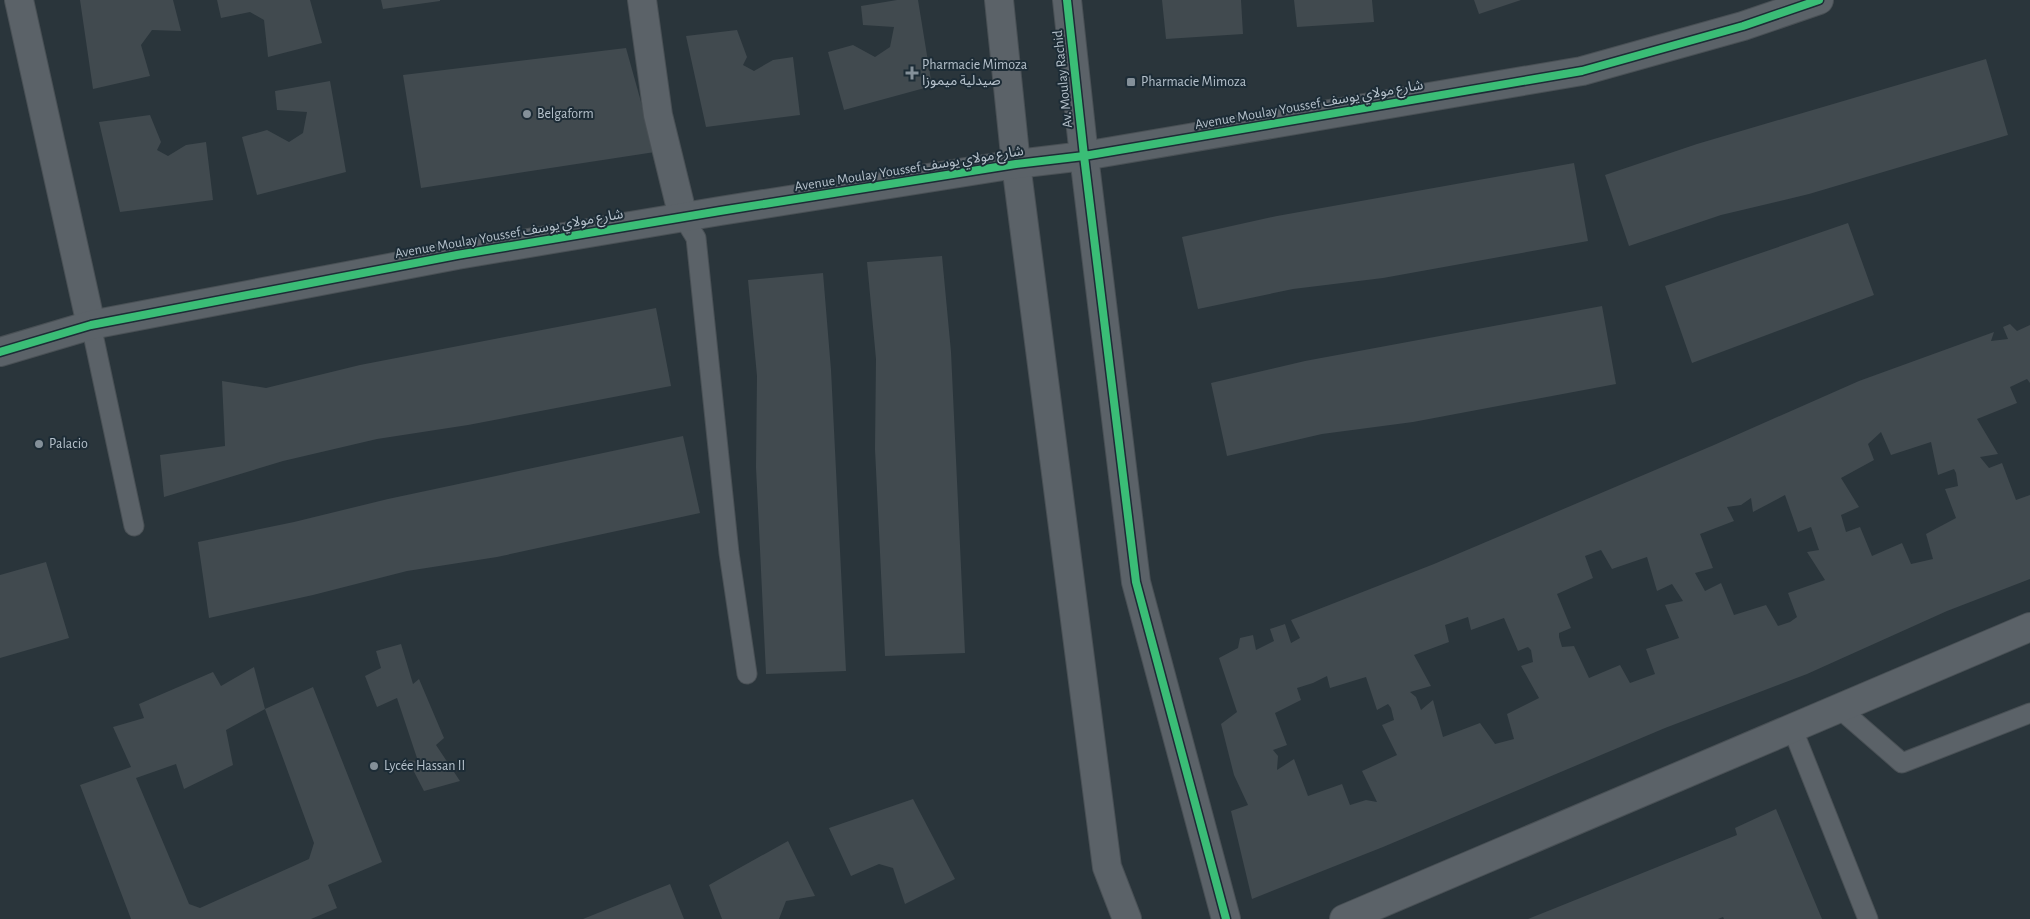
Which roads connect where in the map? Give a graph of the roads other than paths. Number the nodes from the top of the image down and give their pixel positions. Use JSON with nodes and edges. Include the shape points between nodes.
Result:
{"nodes":[{"id":1,"x":19,"y":0,"type":"edge"},
{"id":2,"x":642,"y":0,"type":"edge"},
{"id":3,"x":998,"y":0,"type":"edge"},
{"id":4,"x":1067,"y":0,"type":"edge"},
{"id":5,"x":1819,"y":0,"type":"edge"},
{"id":6,"x":1084,"y":156,"type":"junction"},
{"id":7,"x":1016,"y":164,"type":"junction"},
{"id":8,"x":683,"y":217,"type":"junction"},
{"id":9,"x":90,"y":325,"type":"junction"},
{"id":10,"x":0,"y":352,"type":"edge"},
{"id":11,"x":134,"y":526,"type":"dead end"},
{"id":12,"x":2030,"y":627,"type":"edge"},
{"id":13,"x":747,"y":674,"type":"dead end"},
{"id":14,"x":1840,"y":709,"type":"junction"},
{"id":15,"x":2030,"y":713,"type":"edge"},
{"id":16,"x":1793,"y":730,"type":"junction"},
{"id":17,"x":1127,"y":919,"type":"edge"},
{"id":18,"x":1226,"y":919,"type":"edge"},
{"id":19,"x":1344,"y":919,"type":"edge"},
{"id":20,"x":1868,"y":919,"type":"edge"}],
"edges":[{"from":1,"to":9,"type":"street"},
{"from":2,"to":8,"type":"street","via":[[658,115]]},
{"from":3,"to":7,"type":"street"},
{"from":4,"to":6,"type":"street","name":"Av. Moulay Rachid"},
{"from":5,"to":6,"type":"street","name":"Avenue Moulay Youssef شارع مولاي يوسف","via":[[1743,26],[1582,71]]},
{"from":6,"to":7,"type":"street","name":"Avenue Moulay Youssef شارع مولاي يوسف"},
{"from":6,"to":18,"type":"street","name":"Av. Moulay Rachid","via":[[1136,582]]},
{"from":7,"to":8,"type":"street","name":"Avenue Moulay Youssef شارع مولاي يوسف"},
{"from":7,"to":17,"type":"street","via":[[1107,867]]},
{"from":8,"to":9,"type":"street","name":"Avenue Moulay Youssef شارع مولاي يوسف","via":[[457,255]]},
{"from":8,"to":13,"type":"lane","via":[[696,238],[730,553]]},
{"from":9,"to":10,"type":"street","name":"Avenue Moulay Youssef شارع مولاي يوسف"},
{"from":9,"to":11,"type":"lane"},
{"from":12,"to":14,"type":"street"},
{"from":14,"to":15,"type":"lane","via":[[1902,763]]},
{"from":14,"to":16,"type":"street"},
{"from":16,"to":19,"type":"street"},
{"from":16,"to":20,"type":"lane"}]}
